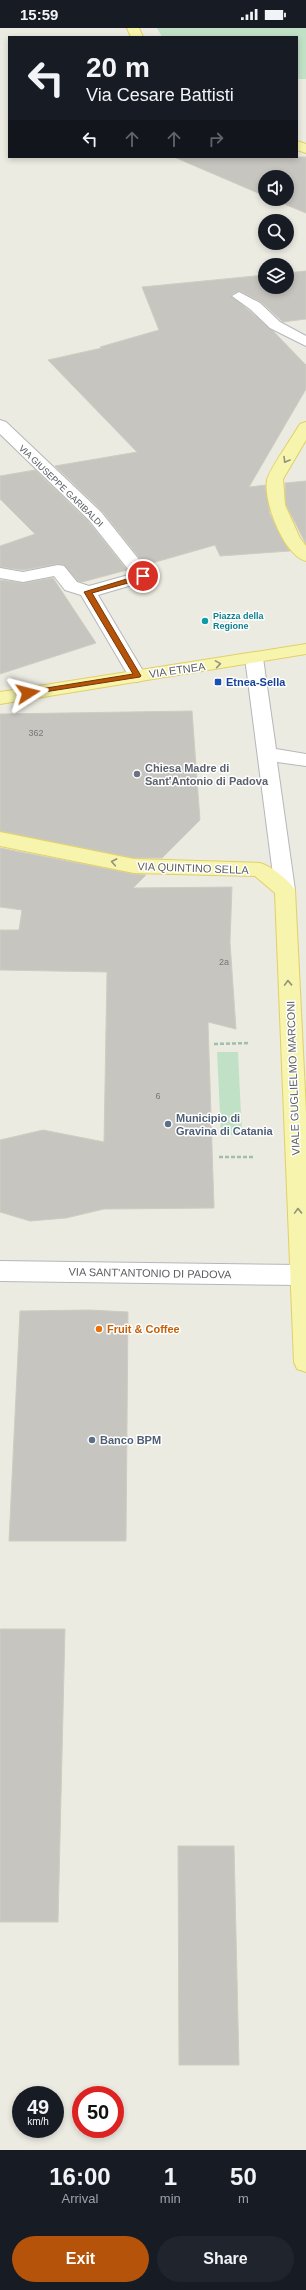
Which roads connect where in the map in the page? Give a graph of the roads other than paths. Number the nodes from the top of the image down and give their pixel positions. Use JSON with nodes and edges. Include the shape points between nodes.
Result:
{"nodes":[{"id":1,"x":239,"y":296,"type":"dead end"},
{"id":2,"x":306,"y":342,"type":"edge"},
{"id":3,"x":0,"y":425,"type":"edge"},
{"id":4,"x":306,"y":427,"type":"edge"},
{"id":5,"x":306,"y":556,"type":"edge"},
{"id":6,"x":0,"y":573,"type":"edge"},
{"id":7,"x":88,"y":592,"type":"junction"},
{"id":8,"x":306,"y":649,"type":"edge"},
{"id":9,"x":254,"y":658,"type":"junction"},
{"id":10,"x":137,"y":676,"type":"junction"},
{"id":11,"x":0,"y":698,"type":"edge"},
{"id":12,"x":266,"y":754,"type":"junction"},
{"id":13,"x":306,"y":760,"type":"edge"},
{"id":14,"x":0,"y":840,"type":"edge"},
{"id":15,"x":285,"y":890,"type":"junction"},
{"id":16,"x":0,"y":1271,"type":"edge"},
{"id":17,"x":301,"y":1274,"type":"junction"},
{"id":18,"x":306,"y":1362,"type":"edge"}],
"edges":[{"from":1,"to":2,"type":"street","via":[[256,306],[275,325]]},
{"from":3,"to":7,"type":"street","name":"VIA GIUSEPPE GARIBALDI","via":[[94,516],[143,576]]},
{"from":4,"to":5,"type":"main road","one_way":true,"via":[[275,478],[277,505],[292,540]]},
{"from":6,"to":7,"type":"street","via":[[23,577],[58,570],[71,586]]},
{"from":7,"to":10,"type":"street"},
{"from":8,"to":9,"type":"main road","name":"VIA ETNEA"},
{"from":10,"to":9,"type":"main road","name":"VIA ETNEA","one_way":true},
{"from":9,"to":12,"type":"street"},
{"from":10,"to":11,"type":"main road","name":"VIA ETNEA"},
{"from":12,"to":13,"type":"street"},
{"from":12,"to":15,"type":"street"},
{"from":15,"to":14,"type":"main road","name":"VIA QUINTINO SELLA","one_way":true,"via":[[260,870],[134,866]]},
{"from":17,"to":15,"type":"main road","name":"VIALE GUGLIELMO MARCONI","one_way":true},
{"from":16,"to":17,"type":"street","name":"VIA SANT'ANTONIO DI PADOVA"},
{"from":17,"to":18,"type":"main road","name":"VIALE GUGLIELMO MARCONI"}]}
